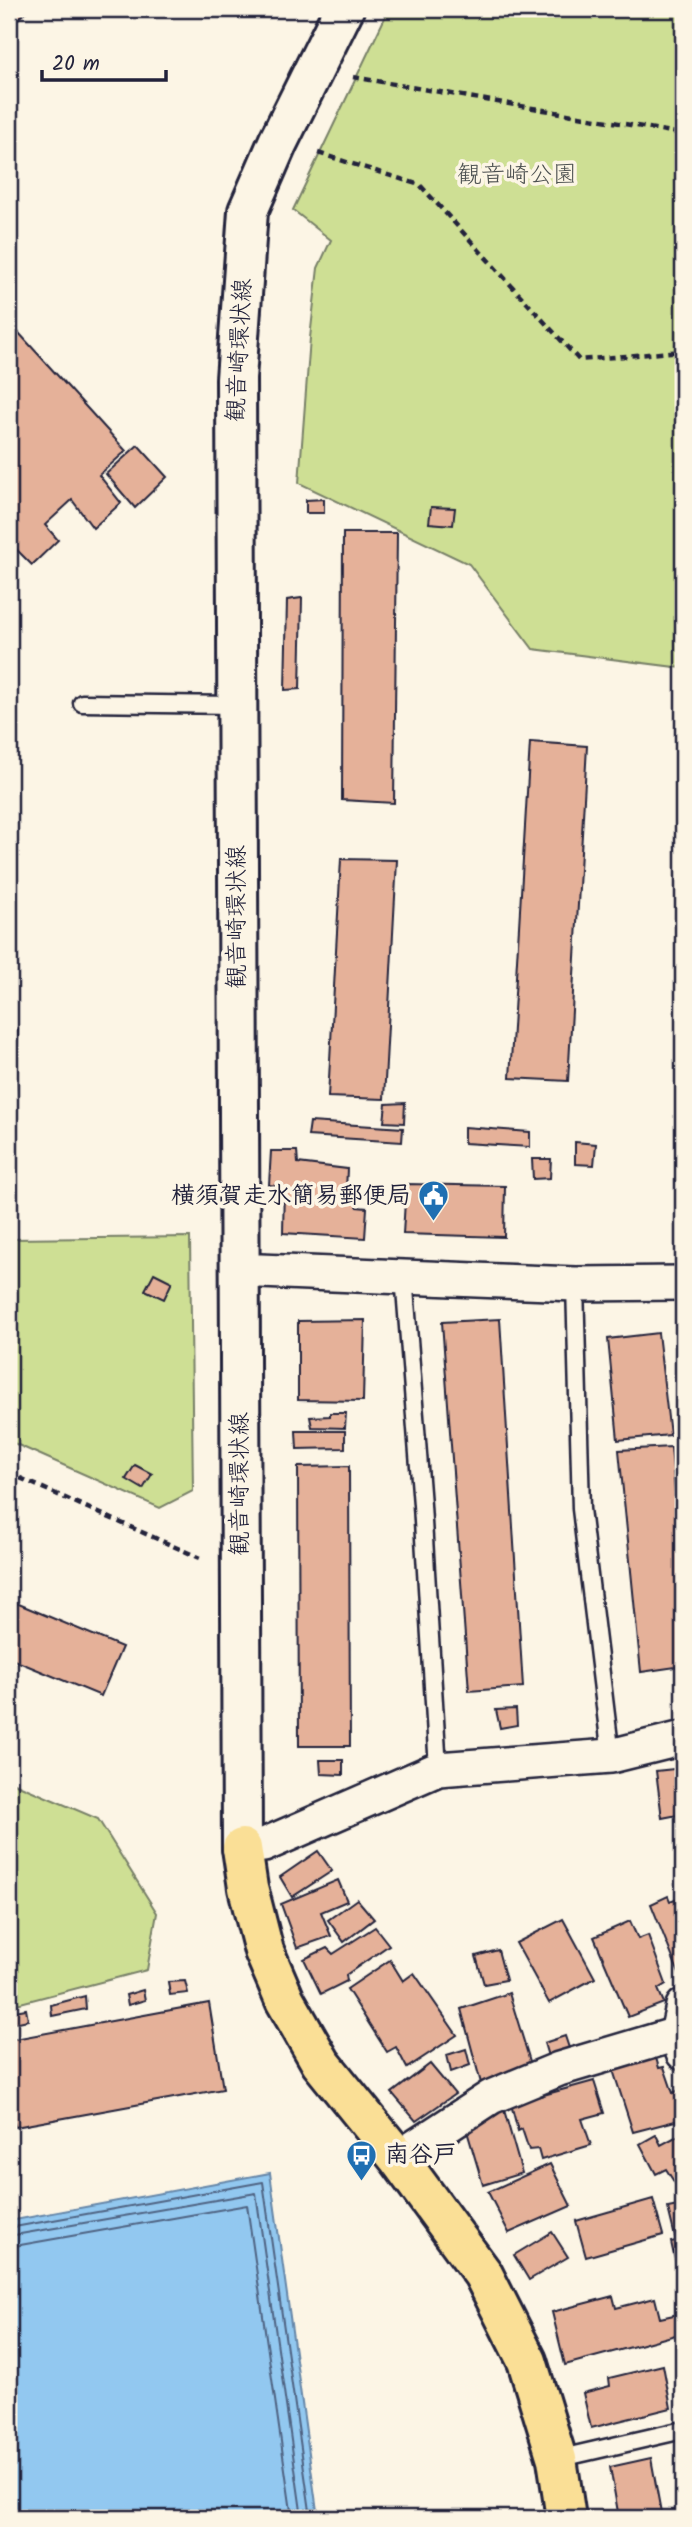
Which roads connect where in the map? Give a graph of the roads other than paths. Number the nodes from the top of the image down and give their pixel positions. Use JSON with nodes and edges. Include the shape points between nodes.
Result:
{"nodes":[{"id":1,"x":344,"y":9,"type":"edge"},
{"id":2,"x":82,"y":703,"type":"dead end"},
{"id":3,"x":236,"y":705,"type":"junction"},
{"id":4,"x":260,"y":1271,"type":"dead end"},
{"id":5,"x":404,"y":1276,"type":"junction"},
{"id":6,"x":683,"y":1283,"type":"edge"},
{"id":7,"x":575,"y":1284,"type":"junction"},
{"id":8,"x":683,"y":1738,"type":"edge"},
{"id":9,"x":611,"y":1756,"type":"junction"},
{"id":10,"x":438,"y":1769,"type":"junction"},
{"id":11,"x":243,"y":1848,"type":"junction"},
{"id":12,"x":681,"y":2031,"type":"edge"},
{"id":13,"x":398,"y":2158,"type":"junction"},
{"id":14,"x":683,"y":2430,"type":"edge"},
{"id":15,"x":556,"y":2459,"type":"junction"},
{"id":16,"x":566,"y":2518,"type":"edge"}],
"edges":[{"from":1,"to":3,"type":"main road","name":"観音崎環状線","via":[[248,211],[236,379]]},
{"from":2,"to":3,"type":"lane"},
{"from":3,"to":11,"type":"main road","name":"観音崎環状線"},
{"from":4,"to":5,"type":"street"},
{"from":5,"to":7,"type":"street"},
{"from":5,"to":10,"type":"lane"},
{"from":6,"to":7,"type":"street"},
{"from":7,"to":9,"type":"lane","via":[[581,1509]]},
{"from":8,"to":9,"type":"street"},
{"from":9,"to":10,"type":"street"},
{"from":10,"to":11,"type":"street","via":[[264,1845]]},
{"from":11,"to":13,"type":"highway","via":[[264,1951],[285,2000],[321,2063]]},
{"from":12,"to":13,"type":"street","via":[[559,2069],[491,2097]]},
{"from":13,"to":15,"type":"highway","via":[[483,2274],[527,2361]]},
{"from":14,"to":15,"type":"lane"},
{"from":15,"to":16,"type":"highway"}]}
